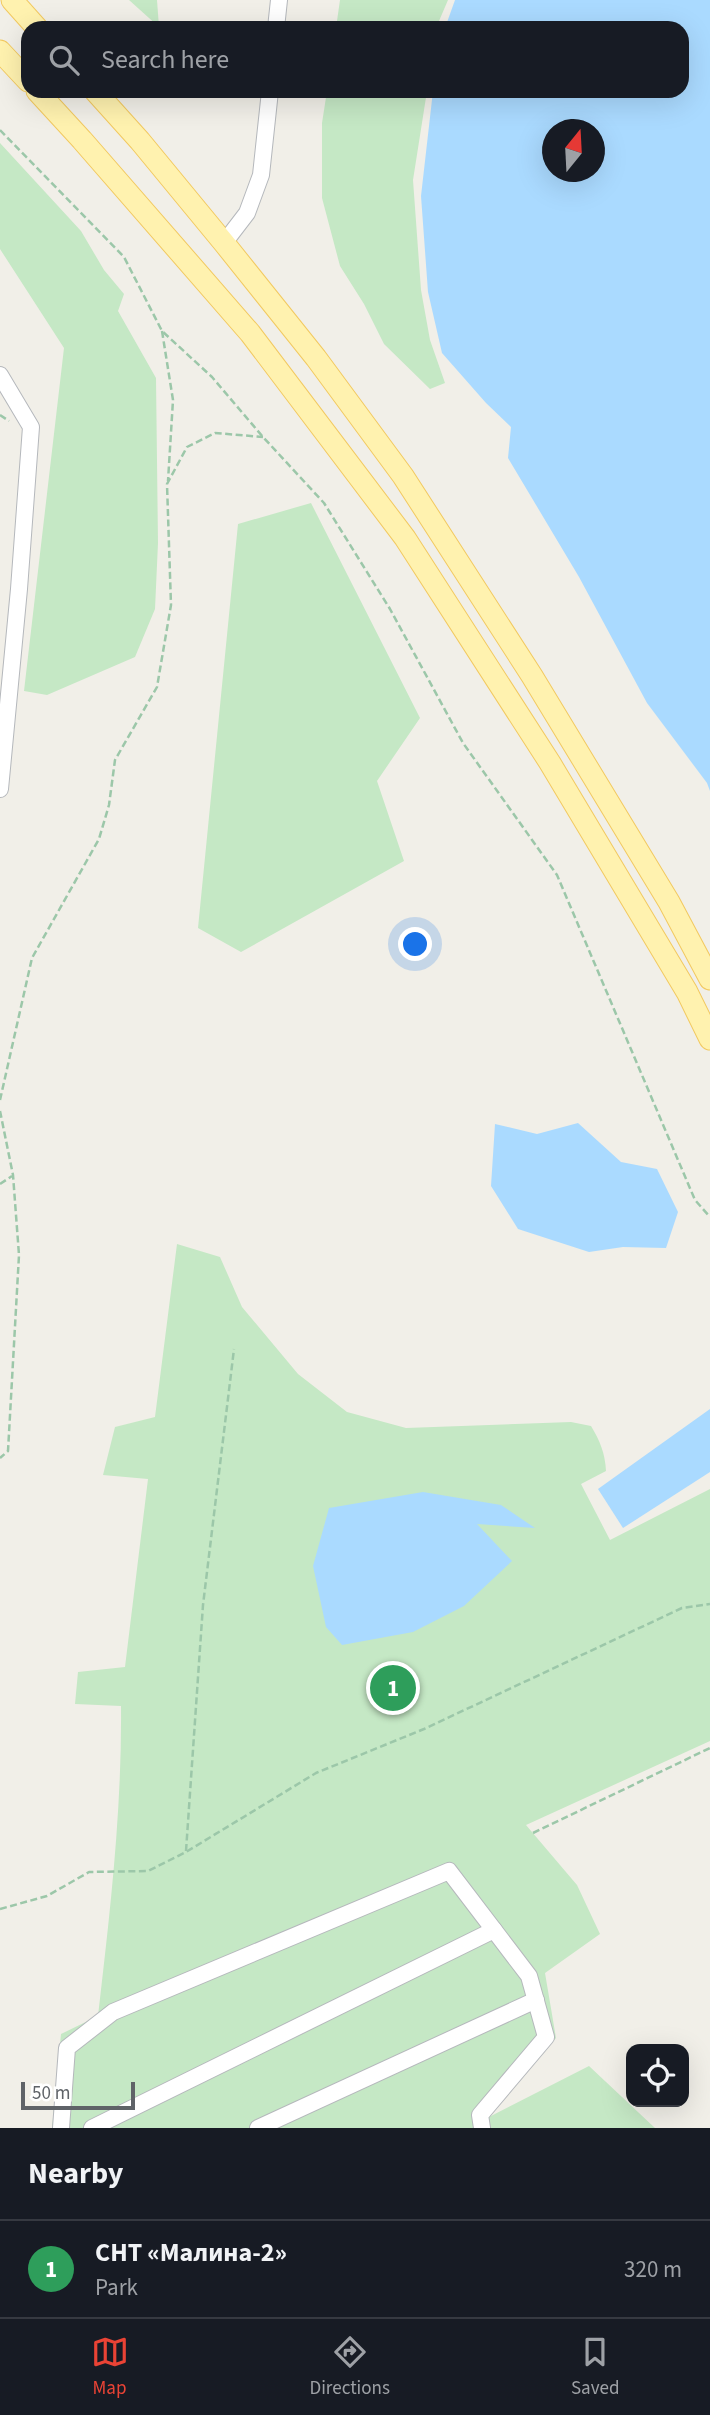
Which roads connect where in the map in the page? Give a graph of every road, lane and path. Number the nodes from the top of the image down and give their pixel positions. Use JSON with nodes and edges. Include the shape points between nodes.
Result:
{"nodes":[{"id":1,"x":12,"y":0,"type":"edge"},
{"id":2,"x":279,"y":0,"type":"edge"},
{"id":3,"x":31,"y":21,"type":"edge"},
{"id":4,"x":277,"y":21,"type":"edge"},
{"id":5,"x":0,"y":51,"type":"edge"},
{"id":6,"x":21,"y":74,"type":"edge"},
{"id":7,"x":43,"y":98,"type":"edge"},
{"id":8,"x":101,"y":98,"type":"edge"},
{"id":9,"x":269,"y":98,"type":"edge"},
{"id":10,"x":0,"y":130,"type":"edge"},
{"id":11,"x":225,"y":243,"type":"junction"},
{"id":12,"x":162,"y":331,"type":"junction"},
{"id":13,"x":0,"y":375,"type":"edge"},
{"id":14,"x":263,"y":437,"type":"junction"},
{"id":15,"x":167,"y":484,"type":"junction"},
{"id":16,"x":0,"y":789,"type":"edge"},
{"id":17,"x":710,"y":979,"type":"edge"},
{"id":18,"x":710,"y":1039,"type":"edge"},
{"id":19,"x":0,"y":1100,"type":"edge"},
{"id":20,"x":0,"y":1111,"type":"edge"},
{"id":21,"x":13,"y":1175,"type":"junction"},
{"id":22,"x":0,"y":1184,"type":"edge"},
{"id":23,"x":710,"y":1217,"type":"edge"},
{"id":24,"x":234,"y":1349,"type":"dead end"},
{"id":25,"x":0,"y":1458,"type":"edge"},
{"id":26,"x":710,"y":1604,"type":"edge"},
{"id":27,"x":710,"y":1748,"type":"edge"},
{"id":28,"x":533,"y":1833,"type":"dead end"},
{"id":29,"x":186,"y":1852,"type":"junction"},
{"id":30,"x":0,"y":1909,"type":"edge"},
{"id":31,"x":494,"y":1930,"type":"junction"},
{"id":32,"x":536,"y":2000,"type":"junction"},
{"id":33,"x":61,"y":2128,"type":"edge"},
{"id":34,"x":92,"y":2128,"type":"edge"},
{"id":35,"x":258,"y":2128,"type":"edge"},
{"id":36,"x":482,"y":2128,"type":"edge"}],
"edges":[{"from":1,"to":3,"type":"main road"},
{"from":2,"to":4,"type":"street"},
{"from":5,"to":6,"type":"main road"},
{"from":7,"to":18,"type":"main road","via":[[250,333],[405,538],[550,763],[687,992]]},
{"from":8,"to":11,"type":"main road"},
{"from":9,"to":11,"type":"street","via":[[261,175],[247,213]]},
{"from":10,"to":12,"type":"path","via":[[124,257]]},
{"from":11,"to":17,"type":"main road","via":[[402,476],[532,676],[669,902]]},
{"from":12,"to":14,"type":"path","via":[[212,377]]},
{"from":12,"to":15,"type":"path","via":[[173,400]]},
{"from":13,"to":16,"type":"street","via":[[31,427]]},
{"from":14,"to":15,"type":"path","via":[[215,433],[187,447]]},
{"from":14,"to":23,"type":"path","via":[[324,503],[463,743],[556,874],[695,1200]]},
{"from":15,"to":19,"type":"path","via":[[172,605],[157,687],[115,760],[99,839],[32,958]]},
{"from":20,"to":21,"type":"path"},
{"from":21,"to":22,"type":"path"},
{"from":21,"to":25,"type":"path","via":[[19,1255],[8,1451]]},
{"from":24,"to":29,"type":"path","via":[[203,1605]]},
{"from":26,"to":29,"type":"path","via":[[682,1608],[424,1729],[316,1773]]},
{"from":27,"to":28,"type":"path"},
{"from":29,"to":30,"type":"path","via":[[148,1871],[89,1872],[47,1896]]},
{"from":31,"to":32,"type":"street","via":[[529,1976]]},
{"from":31,"to":33,"type":"street","via":[[449,1871],[113,2012],[67,2048]]},
{"from":31,"to":34,"type":"street"},
{"from":32,"to":35,"type":"street"},
{"from":32,"to":36,"type":"street","via":[[546,2037],[480,2116]]}]}
